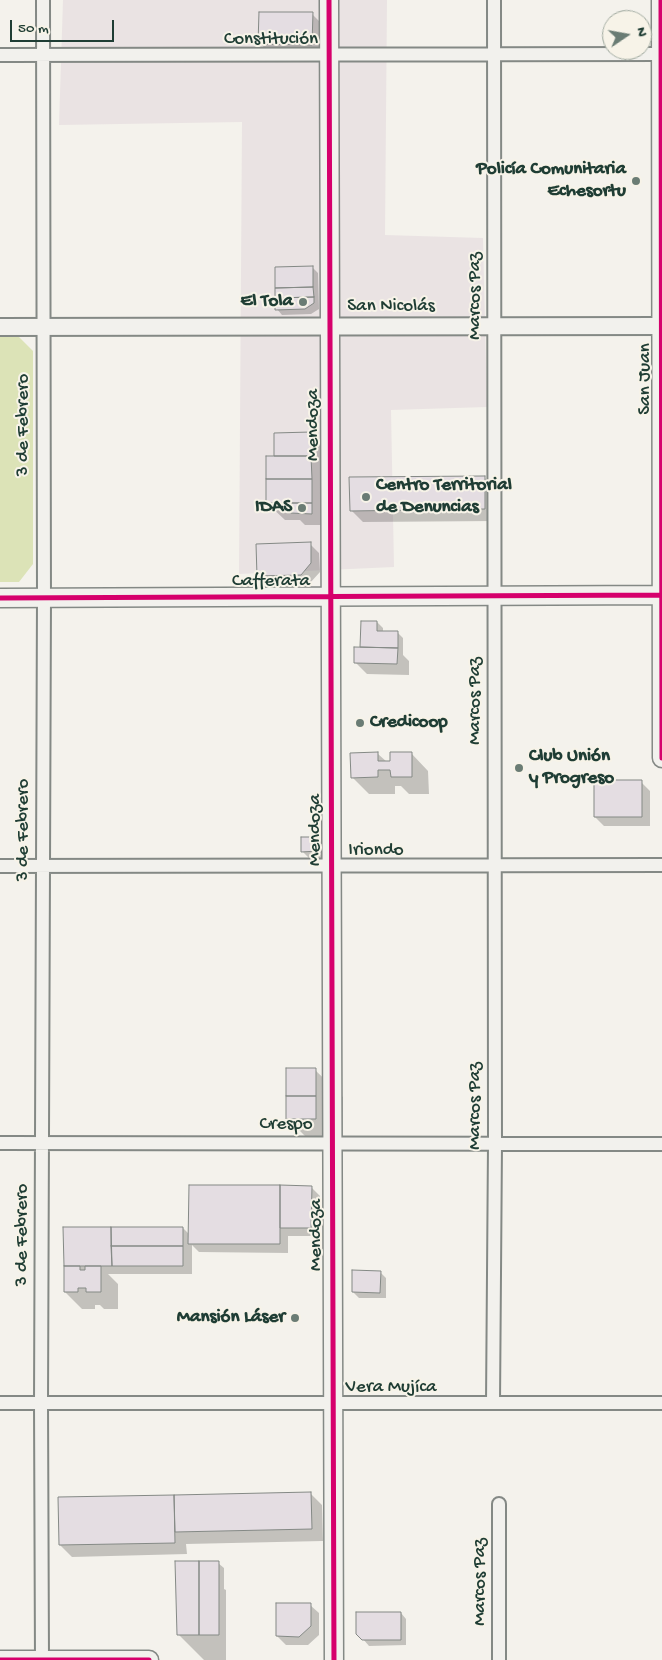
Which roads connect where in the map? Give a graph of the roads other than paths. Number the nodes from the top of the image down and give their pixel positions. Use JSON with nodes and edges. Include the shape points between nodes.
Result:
{"nodes":[{"id":1,"x":43,"y":0,"type":"edge"},
{"id":2,"x":329,"y":0,"type":"edge"},
{"id":3,"x":494,"y":0,"type":"edge"},
{"id":4,"x":661,"y":0,"type":"edge"},
{"id":5,"x":494,"y":54,"type":"junction"},
{"id":6,"x":662,"y":54,"type":"edge"},
{"id":7,"x":0,"y":55,"type":"edge"},
{"id":8,"x":43,"y":55,"type":"junction"},
{"id":9,"x":329,"y":55,"type":"junction"},
{"id":10,"x":662,"y":326,"type":"edge"},
{"id":11,"x":0,"y":327,"type":"edge"},
{"id":12,"x":43,"y":327,"type":"junction"},
{"id":13,"x":329,"y":327,"type":"junction"},
{"id":14,"x":494,"y":327,"type":"junction"},
{"id":15,"x":662,"y":595,"type":"edge"},
{"id":16,"x":330,"y":596,"type":"junction"},
{"id":17,"x":494,"y":596,"type":"junction"},
{"id":18,"x":0,"y":598,"type":"edge"},
{"id":19,"x":44,"y":598,"type":"junction"},
{"id":20,"x":662,"y":758,"type":"edge"},
{"id":21,"x":662,"y":865,"type":"edge"},
{"id":22,"x":0,"y":866,"type":"edge"},
{"id":23,"x":42,"y":866,"type":"junction"},
{"id":24,"x":331,"y":866,"type":"junction"},
{"id":25,"x":495,"y":866,"type":"junction"},
{"id":26,"x":0,"y":1143,"type":"edge"},
{"id":27,"x":42,"y":1143,"type":"junction"},
{"id":28,"x":332,"y":1143,"type":"junction"},
{"id":29,"x":495,"y":1144,"type":"junction"},
{"id":30,"x":662,"y":1144,"type":"edge"},
{"id":31,"x":0,"y":1403,"type":"edge"},
{"id":32,"x":41,"y":1403,"type":"junction"},
{"id":33,"x":333,"y":1403,"type":"junction"},
{"id":34,"x":493,"y":1403,"type":"junction"},
{"id":35,"x":662,"y":1403,"type":"edge"},
{"id":36,"x":499,"y":1504,"type":"dead end"},
{"id":37,"x":0,"y":1660,"type":"edge"},
{"id":38,"x":42,"y":1660,"type":"edge"},
{"id":39,"x":149,"y":1660,"type":"edge"},
{"id":40,"x":334,"y":1660,"type":"edge"},
{"id":41,"x":499,"y":1660,"type":"edge"}],
"edges":[{"from":1,"to":8,"type":"street","name":"3 de Febrero"},
{"from":2,"to":9,"type":"main road","name":"Mendoza"},
{"from":3,"to":5,"type":"street","name":"Marcos Paz"},
{"from":4,"to":6,"type":"main road","name":"San Juan"},
{"from":5,"to":6,"type":"street","name":"Constitución"},
{"from":5,"to":9,"type":"street","name":"Constitución"},
{"from":5,"to":14,"type":"street","name":"Marcos Paz"},
{"from":6,"to":10,"type":"main road","name":"San Juan"},
{"from":7,"to":8,"type":"street","name":"Constitución"},
{"from":8,"to":9,"type":"street","name":"Constitución"},
{"from":8,"to":12,"type":"street","name":"3 de Febrero"},
{"from":9,"to":13,"type":"main road","name":"Mendoza"},
{"from":10,"to":14,"type":"street","name":"San Nicolás"},
{"from":10,"to":15,"type":"main road","name":"San Juan"},
{"from":11,"to":12,"type":"street","name":"San Nicolás"},
{"from":12,"to":13,"type":"street","name":"San Nicolás"},
{"from":12,"to":19,"type":"street","name":"3 de Febrero"},
{"from":13,"to":14,"type":"street","name":"San Nicolás"},
{"from":13,"to":16,"type":"main road","name":"Mendoza"},
{"from":14,"to":17,"type":"street","name":"Marcos Paz"},
{"from":15,"to":17,"type":"main road","name":"Cafferata"},
{"from":15,"to":20,"type":"main road","name":"San Juan"},
{"from":16,"to":17,"type":"main road","name":"Cafferata"},
{"from":16,"to":19,"type":"main road","name":"Cafferata"},
{"from":16,"to":24,"type":"main road","name":"Mendoza"},
{"from":17,"to":25,"type":"street","name":"Marcos Paz"},
{"from":18,"to":19,"type":"main road","name":"Cafferata"},
{"from":19,"to":23,"type":"street","name":"3 de Febrero"},
{"from":21,"to":25,"type":"street","name":"Iriondo"},
{"from":22,"to":23,"type":"street","name":"Iriondo"},
{"from":23,"to":24,"type":"street","name":"Iriondo"},
{"from":23,"to":27,"type":"street","name":"3 de Febrero"},
{"from":24,"to":25,"type":"street","name":"Iriondo"},
{"from":24,"to":28,"type":"main road","name":"Mendoza"},
{"from":25,"to":29,"type":"street","name":"Marcos Paz"},
{"from":26,"to":27,"type":"street","name":"Crespo"},
{"from":27,"to":28,"type":"street","name":"Crespo"},
{"from":27,"to":32,"type":"street","name":"3 de Febrero"},
{"from":28,"to":29,"type":"street","name":"Crespo"},
{"from":28,"to":33,"type":"main road","name":"Mendoza"},
{"from":29,"to":30,"type":"street","name":"Crespo"},
{"from":29,"to":34,"type":"street","name":"Marcos Paz"},
{"from":31,"to":32,"type":"street","name":"Vera Mujíca"},
{"from":32,"to":33,"type":"street","name":"Vera Mujíca"},
{"from":32,"to":38,"type":"street","name":"3 de Febrero"},
{"from":33,"to":34,"type":"street","name":"Vera Mujíca"},
{"from":33,"to":40,"type":"main road","name":"Mendoza"},
{"from":34,"to":35,"type":"street","name":"Vera Mujíca"},
{"from":36,"to":41,"type":"street","name":"Marcos Paz"},
{"from":37,"to":38,"type":"main road"},
{"from":38,"to":39,"type":"main road"}]}
